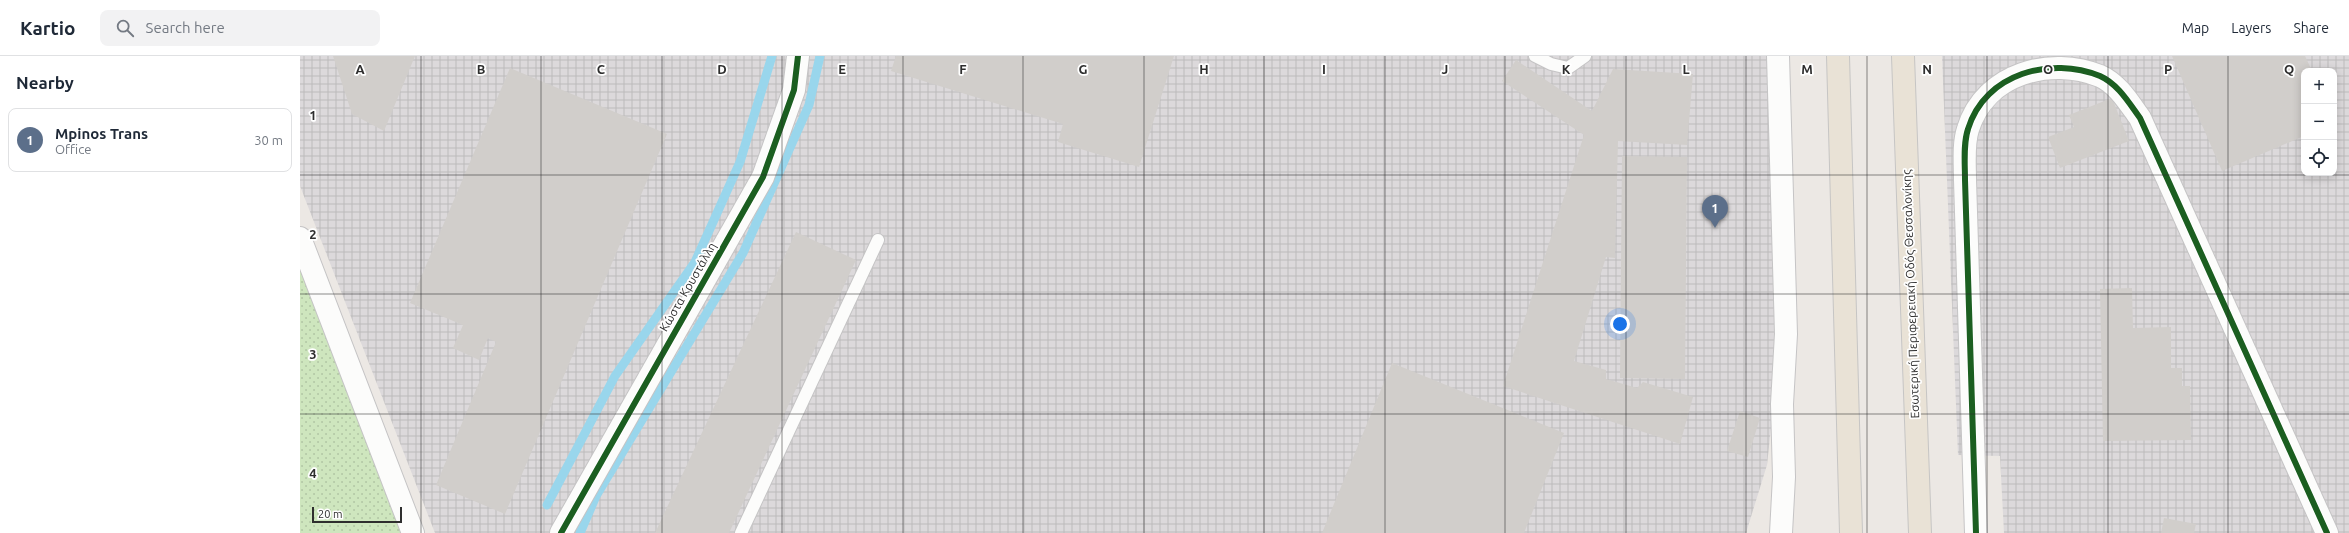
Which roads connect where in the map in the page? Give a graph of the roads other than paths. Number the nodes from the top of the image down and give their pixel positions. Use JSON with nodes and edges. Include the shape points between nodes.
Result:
{"nodes":[{"id":1,"x":798,"y":56,"type":"edge"},
{"id":2,"x":1535,"y":56,"type":"edge"},
{"id":3,"x":1585,"y":56,"type":"edge"},
{"id":4,"x":1778,"y":56,"type":"edge"},
{"id":5,"x":1838,"y":56,"type":"edge"},
{"id":6,"x":1903,"y":56,"type":"edge"},
{"id":7,"x":300,"y":238,"type":"edge"},
{"id":8,"x":878,"y":240,"type":"dead end"},
{"id":9,"x":565,"y":525,"type":"edge"},
{"id":10,"x":413,"y":533,"type":"edge"},
{"id":11,"x":741,"y":533,"type":"edge"},
{"id":12,"x":1781,"y":533,"type":"edge"},
{"id":13,"x":1851,"y":533,"type":"edge"},
{"id":14,"x":1920,"y":533,"type":"edge"},
{"id":15,"x":1976,"y":533,"type":"edge"},
{"id":16,"x":2327,"y":533,"type":"edge"}],
"edges":[{"from":1,"to":9,"type":"street","name":"Κώστα Κρυστάλλη","via":[[794,90],[763,177]]},
{"from":2,"to":3,"type":"lane","via":[[1551,64],[1568,68]]},
{"from":4,"to":12,"type":"street","via":[[1786,334],[1782,404],[1784,477]]},
{"from":5,"to":13,"type":"highway"},
{"from":6,"to":14,"type":"highway","name":"Εσωτερική Περιφερειακή Οδός Θεσσαλονίκης"},
{"from":7,"to":10,"type":"street"},
{"from":8,"to":11,"type":"lane"},
{"from":15,"to":16,"type":"street","via":[[1965,180],[1968,129],[1978,107],[1995,87],[2016,75],[2045,66],[2074,68],[2102,77],[2121,92],[2140,118]]}]}
